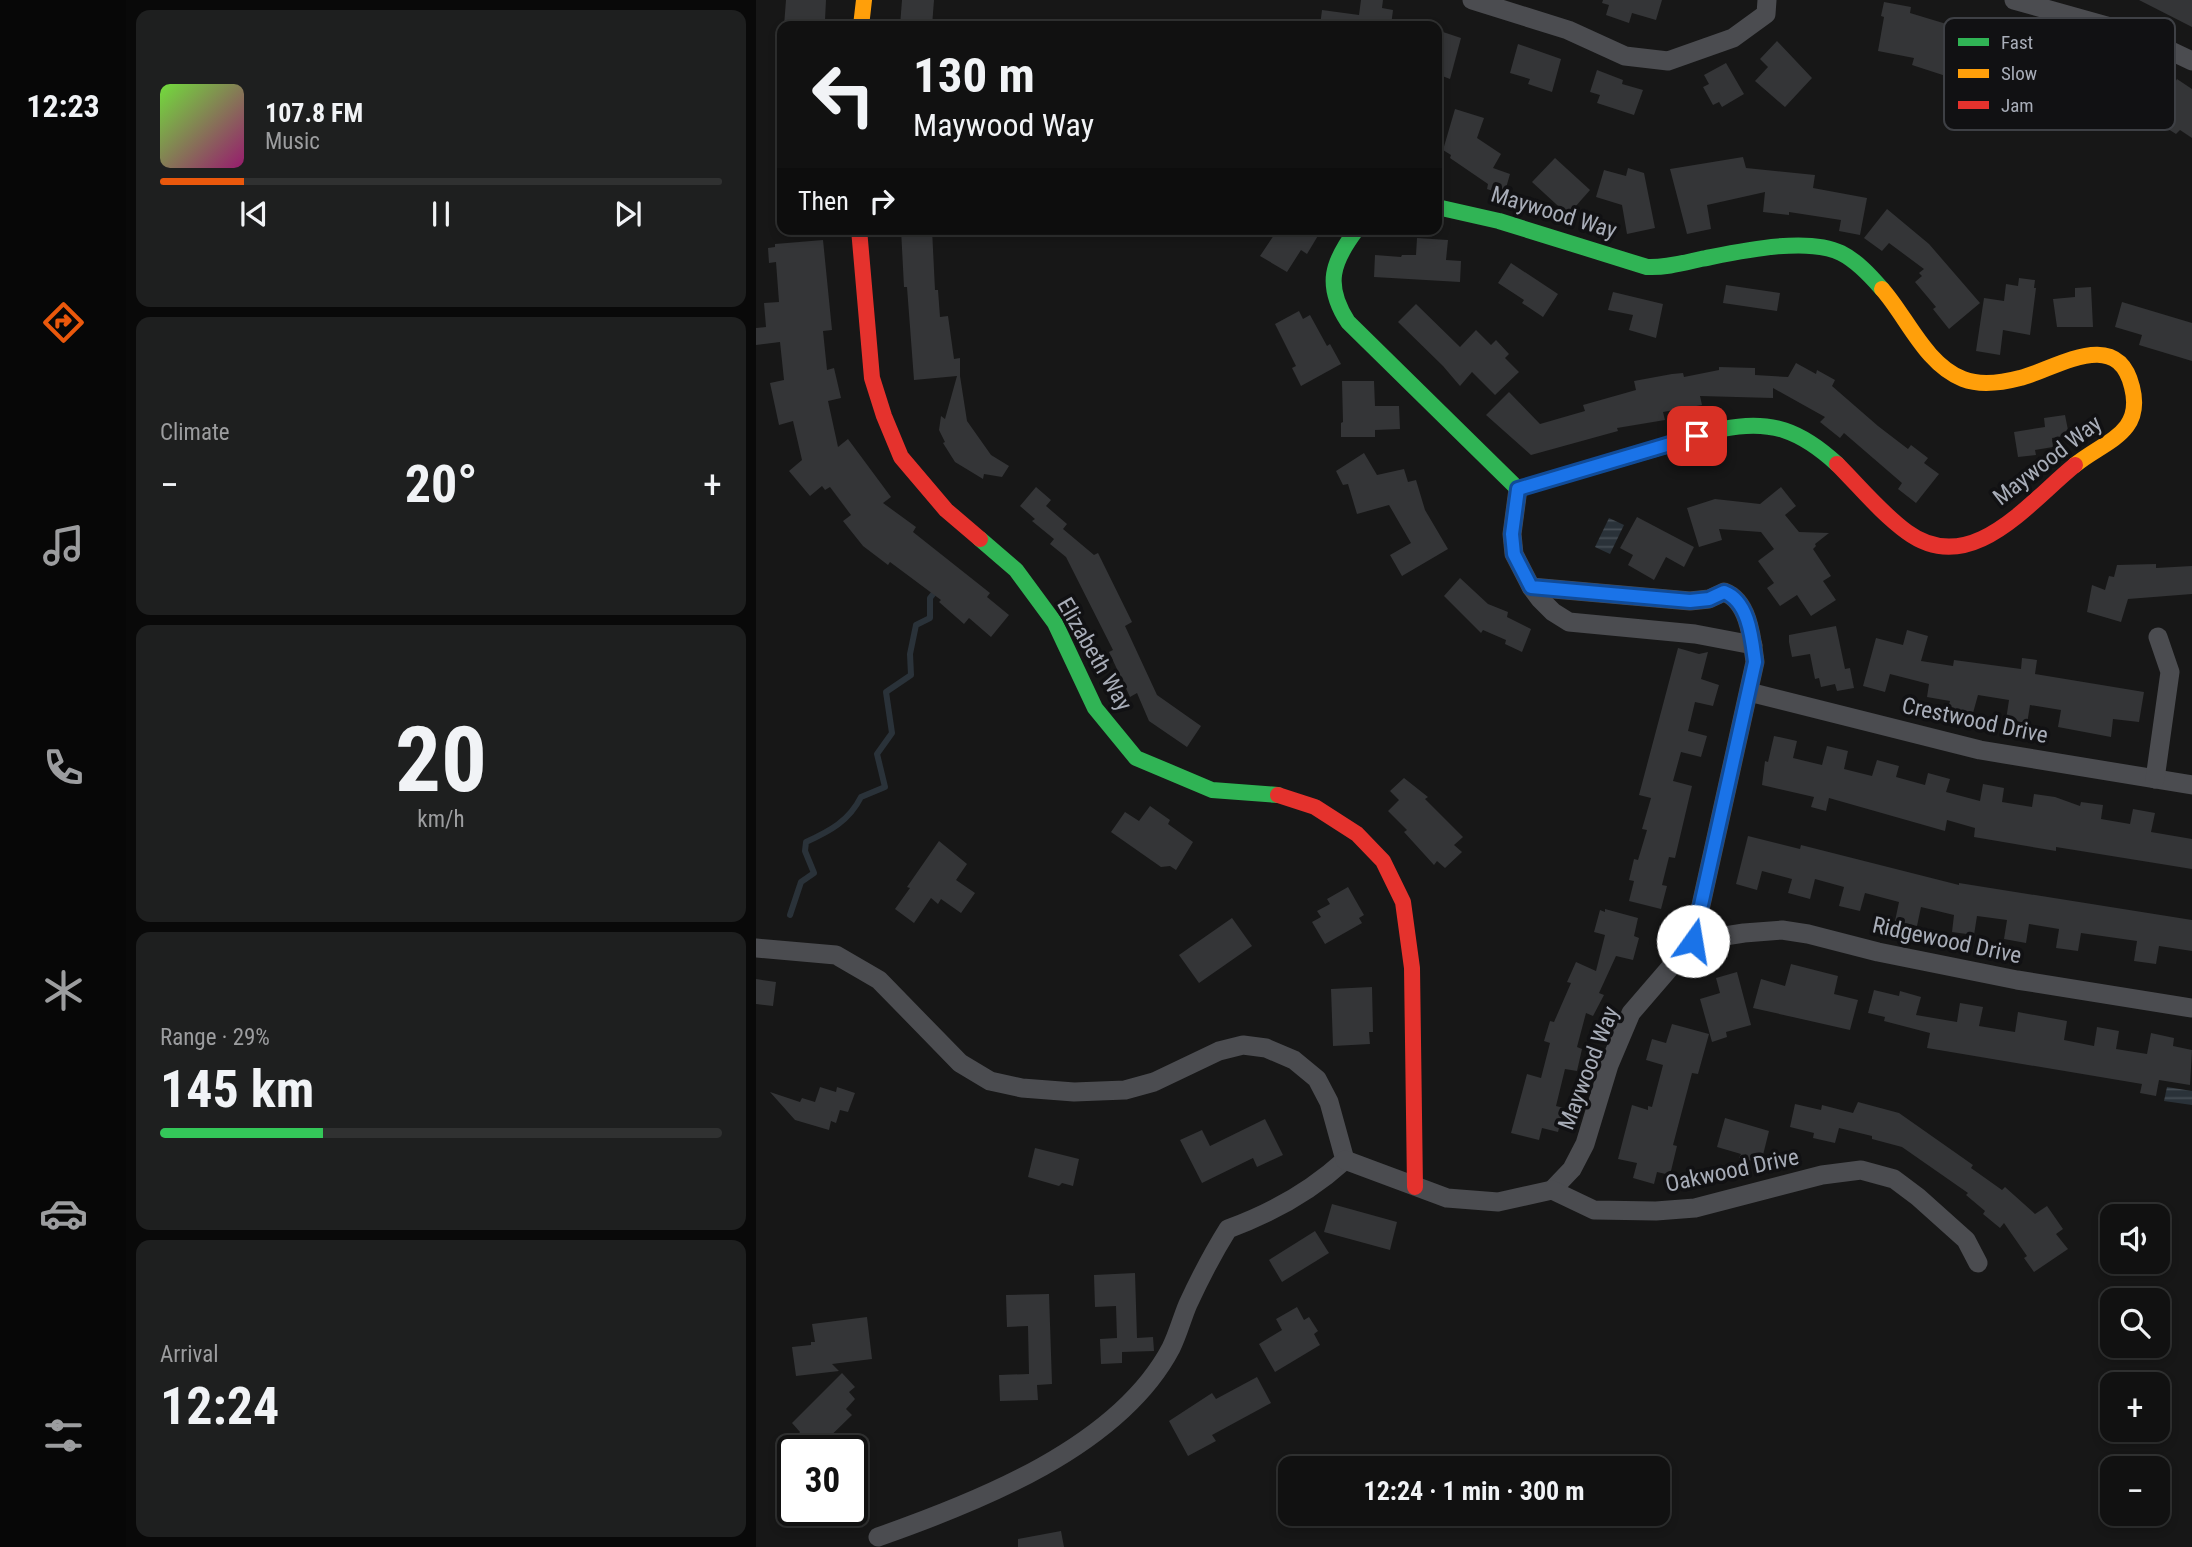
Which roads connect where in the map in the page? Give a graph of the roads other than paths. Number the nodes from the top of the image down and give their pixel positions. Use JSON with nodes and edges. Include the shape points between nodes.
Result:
{"nodes":[{"id":1,"x":864,"y":0,"type":"edge"},
{"id":2,"x":1472,"y":0,"type":"edge"},
{"id":3,"x":1768,"y":0,"type":"edge"},
{"id":4,"x":2014,"y":0,"type":"edge"},
{"id":5,"x":2079,"y":18,"type":"edge"},
{"id":6,"x":862,"y":21,"type":"edge"},
{"id":7,"x":2175,"y":53,"type":"edge"},
{"id":8,"x":2192,"y":61,"type":"edge"},
{"id":9,"x":1442,"y":207,"type":"edge"},
{"id":10,"x":859,"y":235,"type":"edge"},
{"id":11,"x":1352,"y":235,"type":"edge"},
{"id":12,"x":1518,"y":489,"type":"junction"},
{"id":13,"x":1531,"y":587,"type":"junction"},
{"id":14,"x":2158,"y":637,"type":"dead end"},
{"id":15,"x":1753,"y":645,"type":"junction"},
{"id":16,"x":1749,"y":692,"type":"junction"},
{"id":17,"x":2155,"y":779,"type":"junction"},
{"id":18,"x":2192,"y":785,"type":"edge"},
{"id":19,"x":1693,"y":941,"type":"junction"},
{"id":20,"x":756,"y":948,"type":"edge"},
{"id":21,"x":2192,"y":1008,"type":"edge"},
{"id":22,"x":1345,"y":1160,"type":"junction"},
{"id":23,"x":1415,"y":1188,"type":"junction"},
{"id":24,"x":1552,"y":1190,"type":"junction"},
{"id":25,"x":1979,"y":1264,"type":"dead end"},
{"id":26,"x":878,"y":1537,"type":"dead end"}],
"edges":[{"from":1,"to":6,"type":"street"},
{"from":2,"to":3,"type":"street","via":[[1568,30],[1625,56],[1668,61],[1733,38],[1766,14]]},
{"from":4,"to":5,"type":"street"},
{"from":7,"to":8,"type":"street"},
{"from":9,"to":12,"type":"street","name":"Maywood Way","via":[[1651,267],[1770,245],[1841,253],[1870,275],[1914,336],[1957,378],[2006,384],[2066,360],[2098,354],[2118,362],[2133,382],[2134,406],[2124,432],[2084,457],[2023,512],[1977,544],[1940,548],[1905,534],[1814,444],[1767,424],[1723,429]]},
{"from":10,"to":23,"type":"street","name":"Elizabeth Way","via":[[872,378],[901,457],[946,510],[1016,570],[1055,622],[1095,708],[1136,758],[1212,790],[1277,795],[1315,807],[1357,834],[1382,861],[1403,902],[1412,968]]},
{"from":11,"to":12,"type":"street","via":[[1334,265],[1336,307]]},
{"from":12,"to":13,"type":"street","via":[[1514,554]]},
{"from":13,"to":15,"type":"street","via":[[1569,622],[1695,634]]},
{"from":13,"to":15,"type":"street","name":"Maywood Way","via":[[1690,601],[1724,592],[1739,604]]},
{"from":14,"to":17,"type":"street","via":[[2171,672]]},
{"from":15,"to":16,"type":"street","name":"Maywood Way"},
{"from":16,"to":17,"type":"street","name":"Crestwood Drive","via":[[1980,750]]},
{"from":16,"to":19,"type":"street","name":"Maywood Way"},
{"from":17,"to":18,"type":"street","name":"Crestwood Drive"},
{"from":19,"to":21,"type":"street","name":"Ridgewood Drive","via":[[1782,930],[2017,980]]},
{"from":19,"to":24,"type":"street","name":"Maywood Way","via":[[1631,1013],[1609,1065],[1586,1144],[1572,1169]]},
{"from":20,"to":22,"type":"street","via":[[835,955],[879,980],[960,1063],[990,1081],[1074,1092],[1125,1090],[1154,1082],[1219,1051],[1243,1045],[1266,1048],[1294,1060],[1317,1079],[1333,1114]]},
{"from":22,"to":23,"type":"street"},
{"from":22,"to":26,"type":"street","via":[[1301,1194],[1228,1229],[1203,1272],[1171,1348],[1149,1381],[1101,1428],[1074,1449],[1012,1483]]},
{"from":23,"to":24,"type":"street","via":[[1447,1198],[1498,1202]]},
{"from":24,"to":25,"type":"street","name":"Oakwood Drive","via":[[1594,1210],[1656,1211],[1695,1208],[1822,1175],[1861,1170],[1895,1179],[1918,1196],[1966,1240]]}]}
